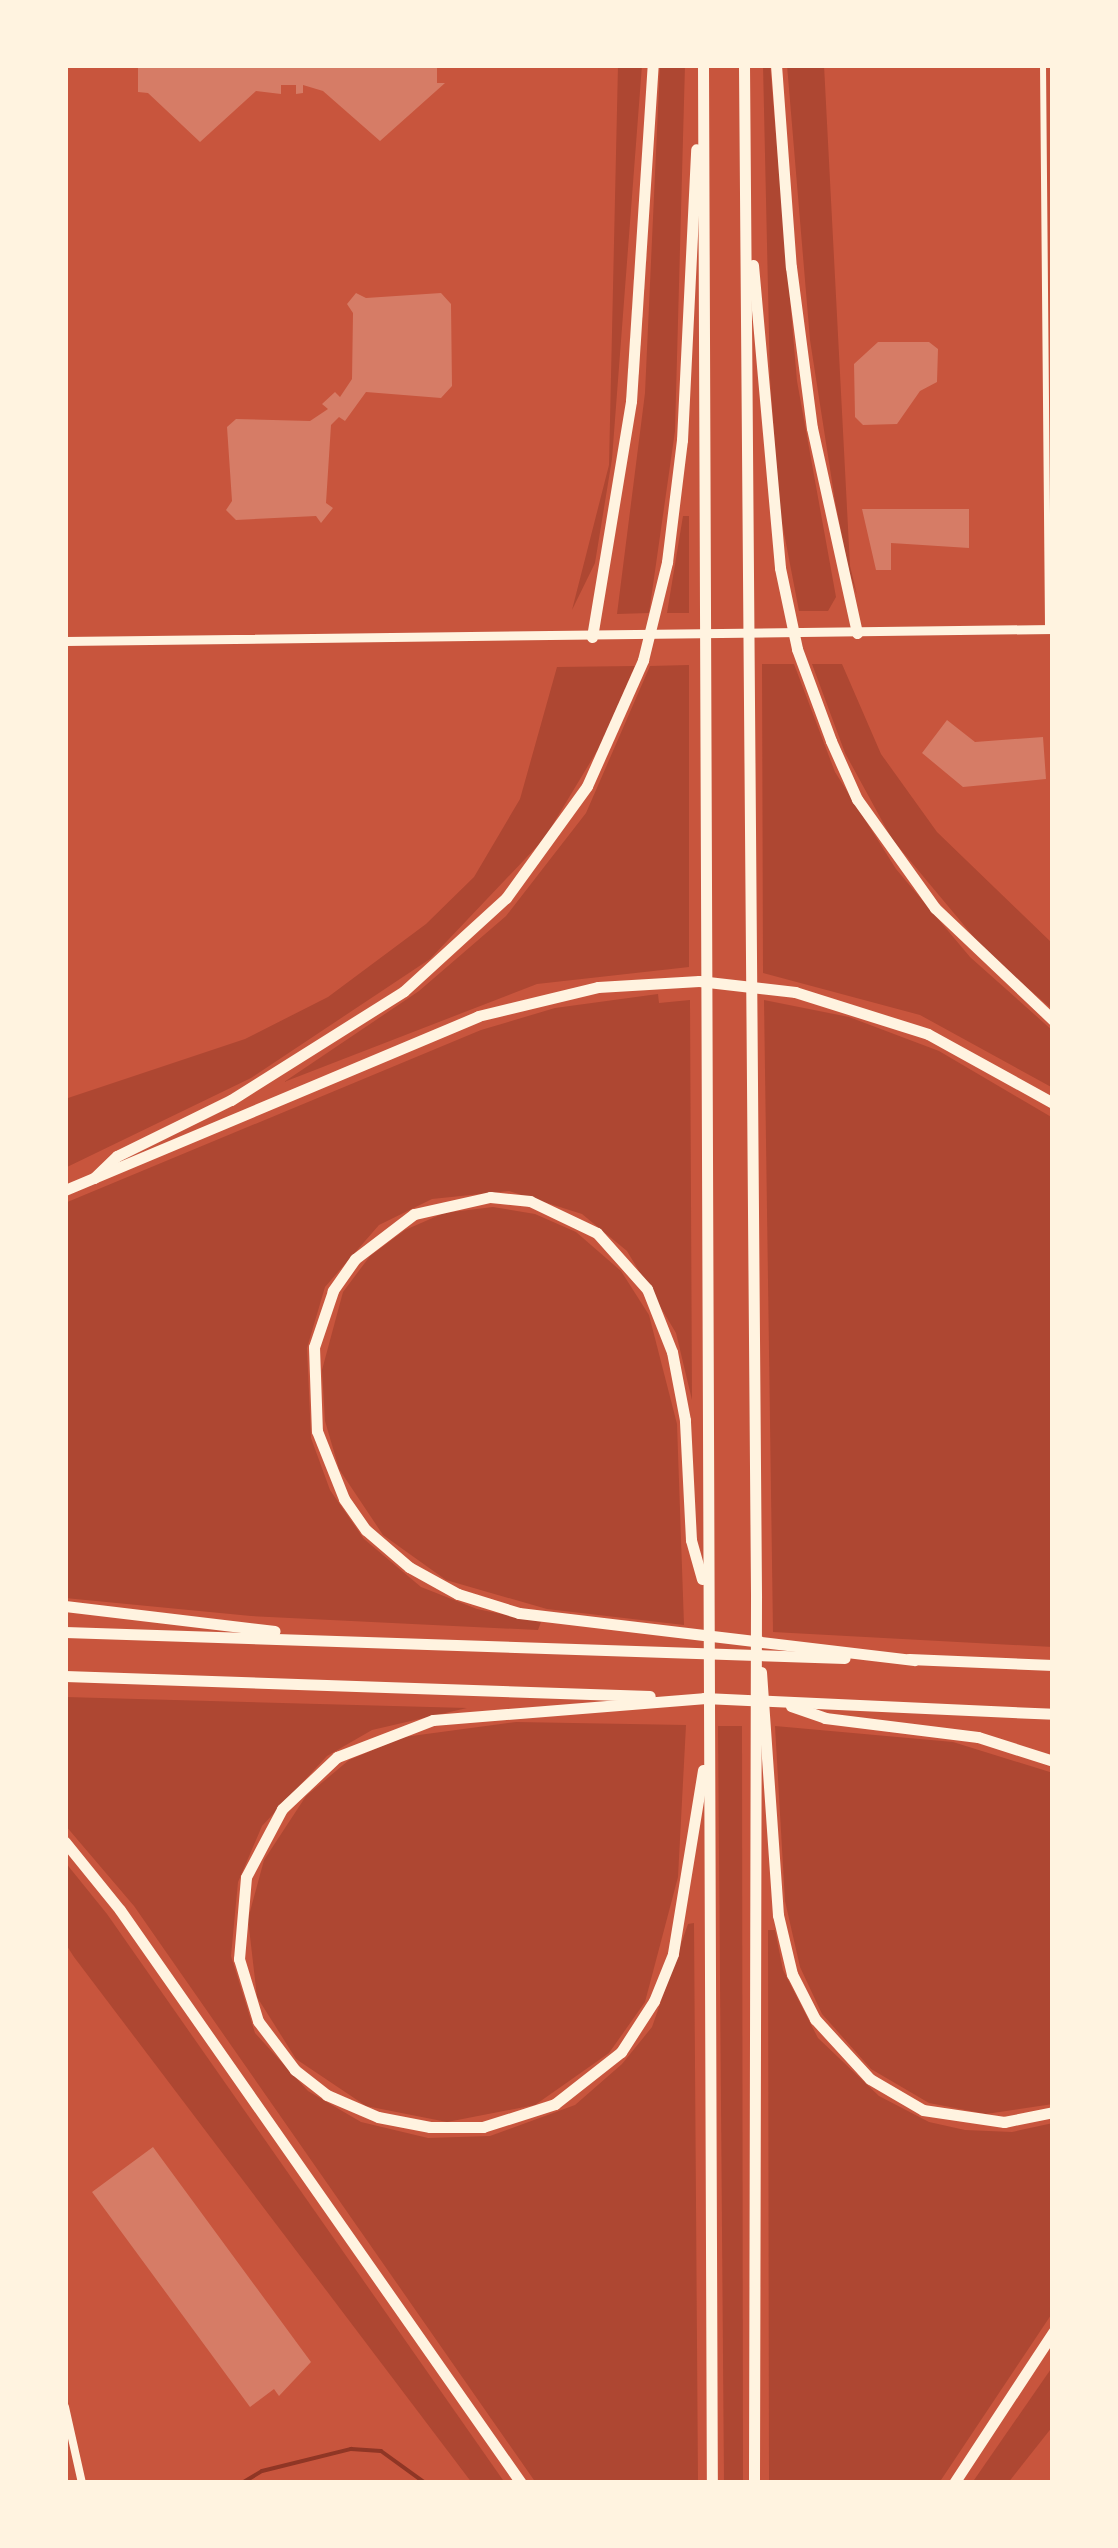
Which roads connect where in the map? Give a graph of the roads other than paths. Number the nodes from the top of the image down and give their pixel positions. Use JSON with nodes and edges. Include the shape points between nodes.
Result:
{"nodes":[{"id":1,"x":653,"y":65,"type":"edge"},
{"id":2,"x":701,"y":65,"type":"edge"},
{"id":3,"x":744,"y":65,"type":"edge"},
{"id":4,"x":776,"y":65,"type":"edge"},
{"id":5,"x":1043,"y":65,"type":"edge"},
{"id":6,"x":745,"y":154,"type":"junction"},
{"id":7,"x":1051,"y":629,"type":"edge"},
{"id":8,"x":858,"y":633,"type":"junction"},
{"id":9,"x":592,"y":636,"type":"junction"},
{"id":10,"x":65,"y":641,"type":"edge"},
{"id":11,"x":1053,"y":1020,"type":"edge"},
{"id":12,"x":1053,"y":1103,"type":"edge"},
{"id":13,"x":94,"y":1178,"type":"junction"},
{"id":14,"x":65,"y":1190,"type":"edge"},
{"id":15,"x":706,"y":1594,"type":"junction"},
{"id":16,"x":756,"y":1598,"type":"junction"},
{"id":17,"x":65,"y":1606,"type":"edge"},
{"id":18,"x":65,"y":1632,"type":"edge"},
{"id":19,"x":338,"y":1639,"type":"junction"},
{"id":20,"x":914,"y":1660,"type":"junction"},
{"id":21,"x":1053,"y":1664,"type":"edge"},
{"id":22,"x":65,"y":1676,"type":"edge"},
{"id":23,"x":709,"y":1698,"type":"junction"},
{"id":24,"x":777,"y":1702,"type":"junction"},
{"id":25,"x":1053,"y":1714,"type":"edge"},
{"id":26,"x":707,"y":1756,"type":"junction"},
{"id":27,"x":1053,"y":1761,"type":"edge"},
{"id":28,"x":65,"y":1842,"type":"edge"},
{"id":29,"x":1053,"y":2112,"type":"edge"},
{"id":30,"x":1053,"y":2332,"type":"edge"},
{"id":31,"x":1053,"y":2344,"type":"edge"},
{"id":32,"x":1020,"y":2382,"type":"junction"},
{"id":33,"x":65,"y":2407,"type":"edge"},
{"id":34,"x":82,"y":2483,"type":"edge"},
{"id":35,"x":521,"y":2483,"type":"edge"},
{"id":36,"x":712,"y":2483,"type":"edge"},
{"id":37,"x":754,"y":2483,"type":"edge"},
{"id":38,"x":954,"y":2483,"type":"edge"}],
"edges":[{"from":1,"to":9,"type":"highway","via":[[632,402]]},
{"from":2,"to":13,"type":"highway","via":[[682,440],[667,562],[643,660],[587,786],[506,898],[404,991],[231,1100],[117,1156]]},
{"from":2,"to":15,"type":"highway"},
{"from":3,"to":6,"type":"highway"},
{"from":4,"to":8,"type":"highway","via":[[791,267],[812,428],[842,586]]},
{"from":5,"to":7,"type":"street"},
{"from":6,"to":11,"type":"highway","via":[[768,480],[780,568],[813,696],[857,799],[891,850],[985,961]]},
{"from":6,"to":16,"type":"highway"},
{"from":7,"to":8,"type":"main road"},
{"from":8,"to":9,"type":"main road"},
{"from":9,"to":10,"type":"main road"},
{"from":12,"to":13,"type":"highway","via":[[928,1034],[795,992],[658,982],[537,998],[478,1016]]},
{"from":13,"to":14,"type":"highway"},
{"from":15,"to":20,"type":"highway","via":[[691,1540],[685,1420],[672,1352],[647,1290],[625,1258],[598,1233],[530,1201],[451,1201],[382,1231],[333,1291],[319,1328],[312,1383],[317,1432],[333,1478],[386,1550],[446,1588],[519,1612]]},
{"from":15,"to":26,"type":"highway"},
{"from":16,"to":29,"type":"highway","via":[[772,1872],[785,1950],[803,1997],[830,2039],[870,2079],[923,2110],[1004,2122]]},
{"from":16,"to":37,"type":"highway"},
{"from":17,"to":19,"type":"highway"},
{"from":18,"to":19,"type":"highway"},
{"from":19,"to":20,"type":"highway"},
{"from":20,"to":21,"type":"highway"},
{"from":22,"to":23,"type":"highway"},
{"from":23,"to":24,"type":"highway"},
{"from":23,"to":26,"type":"highway","via":[[433,1720],[372,1739],[327,1764],[282,1809],[246,1877],[240,1960],[269,2039],[327,2095],[404,2124],[511,2122],[576,2092],[639,2027],[673,1954],[693,1802]]},
{"from":24,"to":25,"type":"highway"},
{"from":24,"to":27,"type":"highway","via":[[825,1718],[978,1736]]},
{"from":26,"to":36,"type":"highway"},
{"from":28,"to":35,"type":"highway","via":[[120,1910]]},
{"from":30,"to":32,"type":"highway"},
{"from":31,"to":32,"type":"highway"},
{"from":32,"to":38,"type":"highway"},
{"from":33,"to":34,"type":"street"}]}
